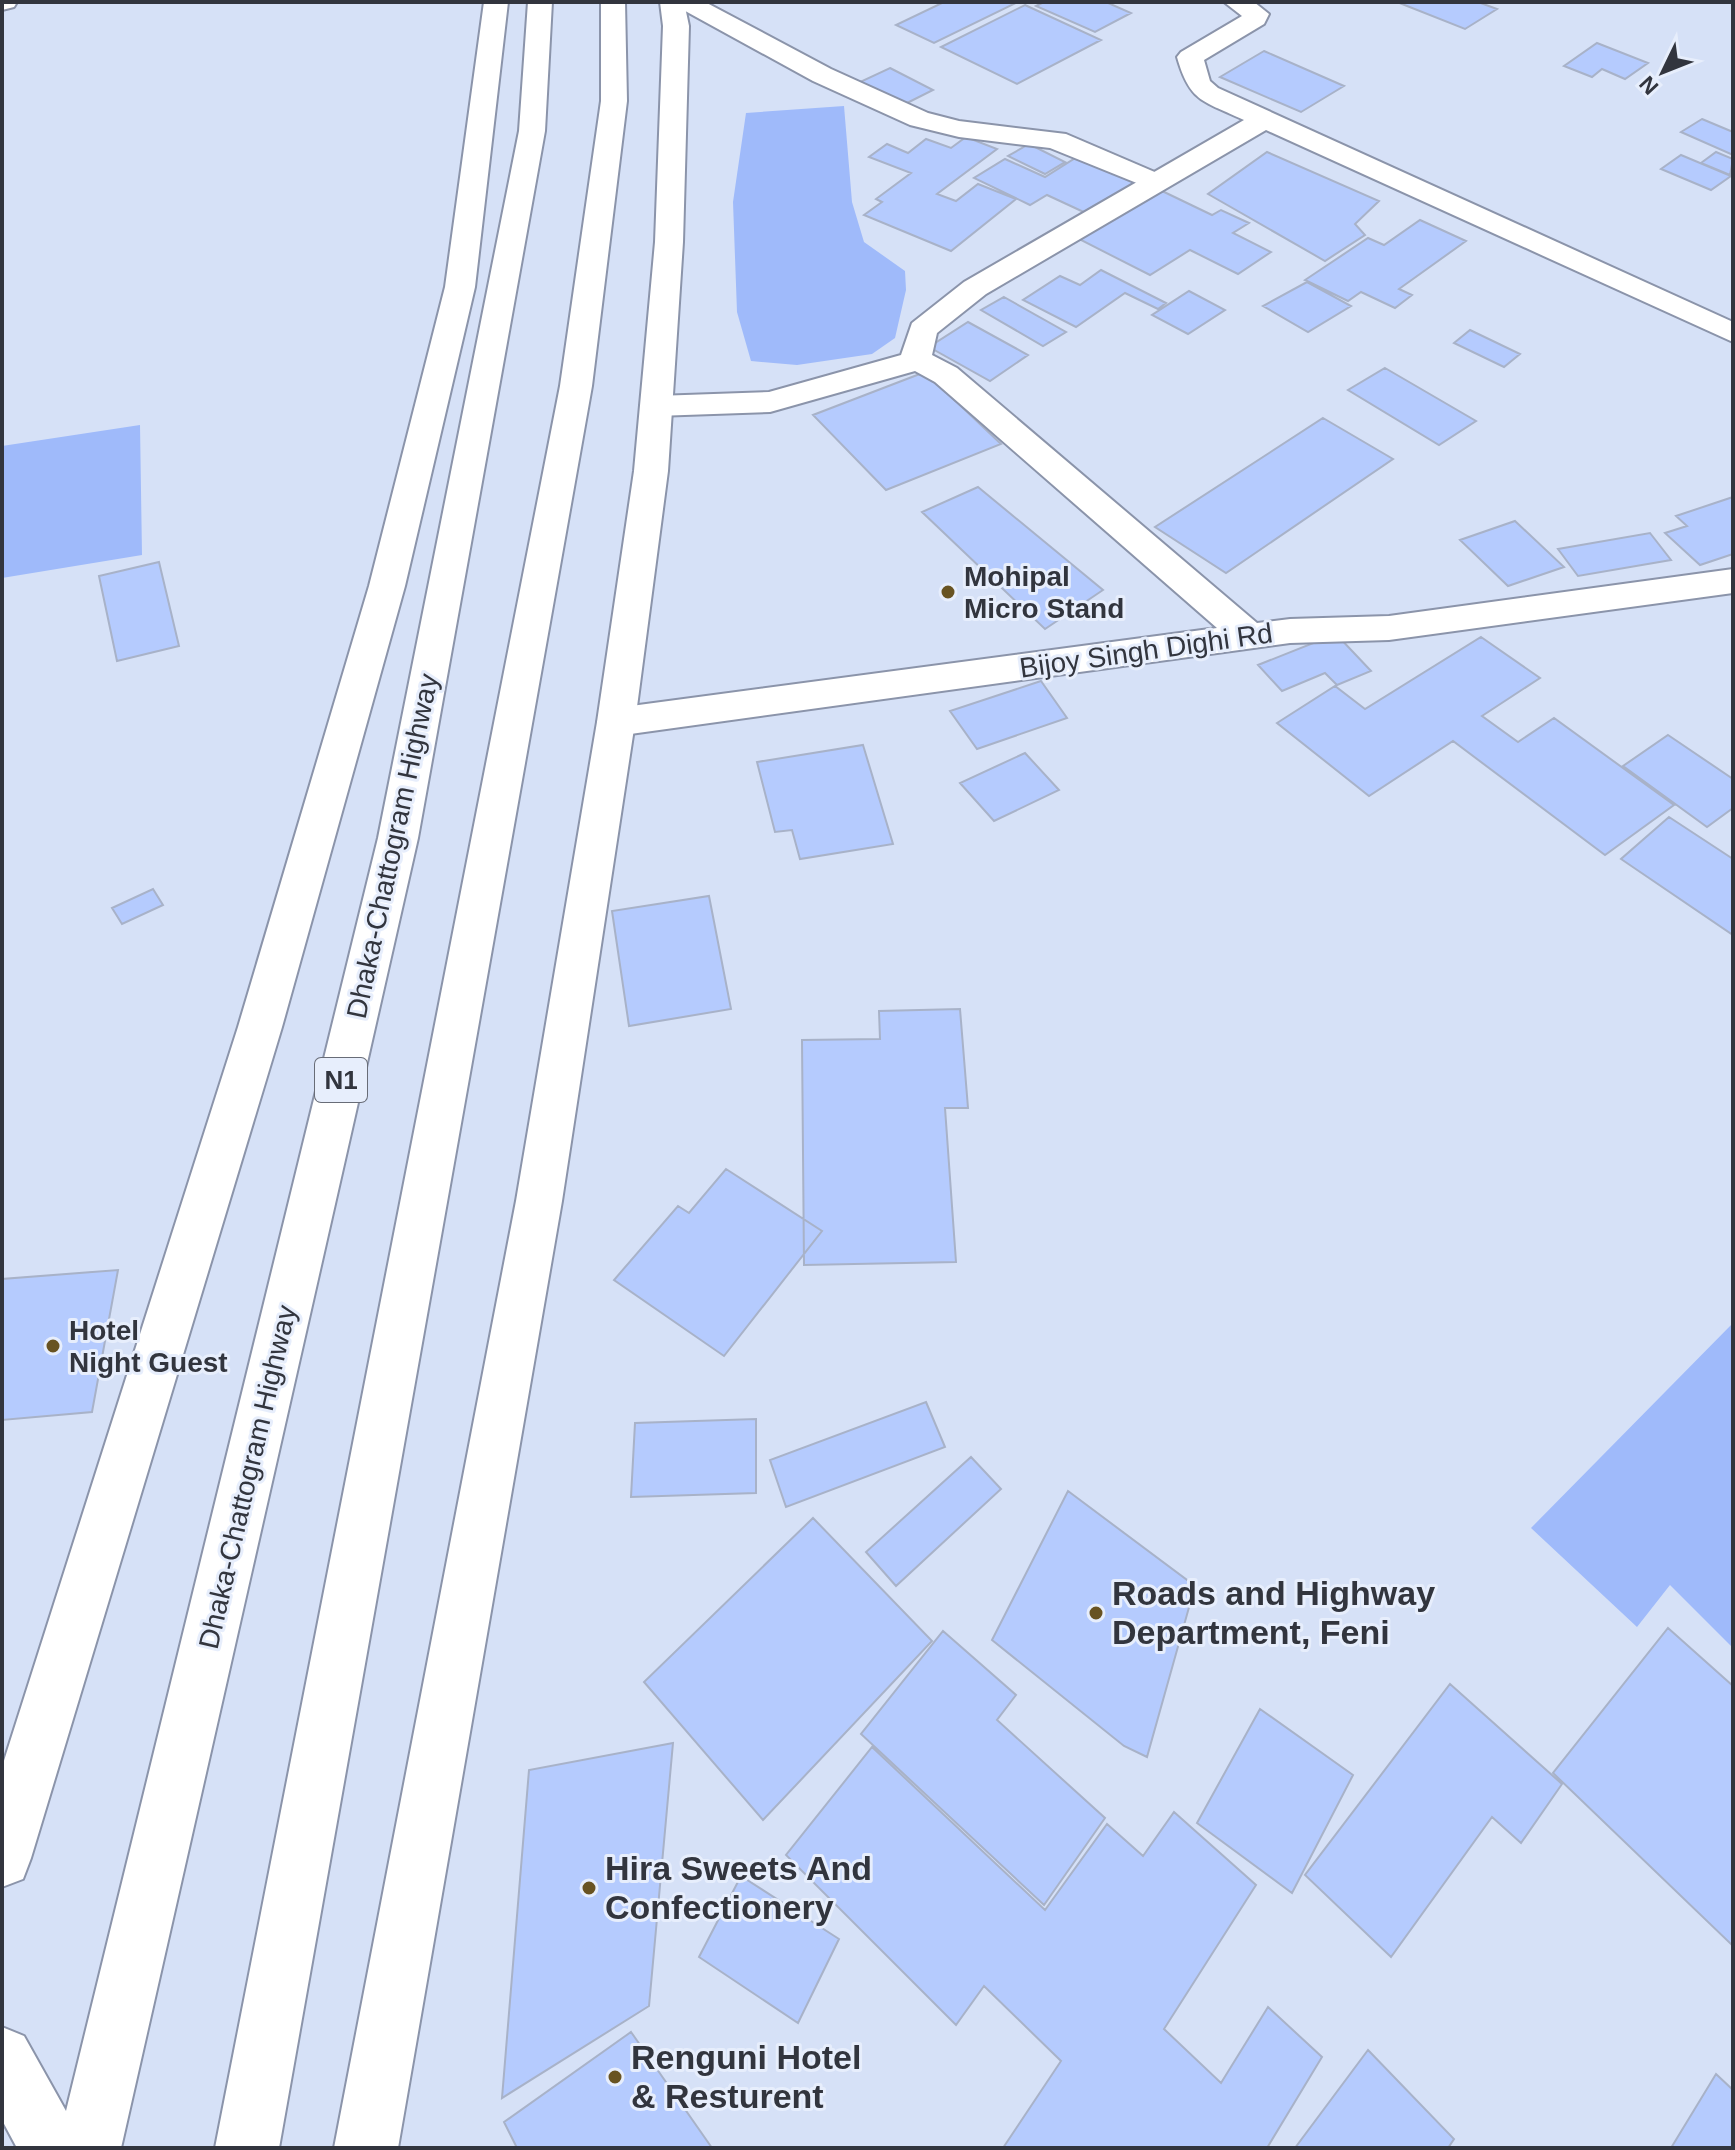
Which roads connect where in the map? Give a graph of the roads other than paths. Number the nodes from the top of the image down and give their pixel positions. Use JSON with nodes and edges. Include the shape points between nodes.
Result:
{"nodes":[{"id":1,"x":496,"y":2,"type":"edge"},
{"id":2,"x":540,"y":2,"type":"edge"},
{"id":3,"x":613,"y":2,"type":"edge"},
{"id":4,"x":672,"y":2,"type":"edge"},
{"id":5,"x":687,"y":2,"type":"edge"},
{"id":6,"x":1236,"y":2,"type":"edge"},
{"id":7,"x":1265,"y":119,"type":"junction"},
{"id":8,"x":1154,"y":182,"type":"junction"},
{"id":9,"x":1733,"y":333,"type":"edge"},
{"id":10,"x":918,"y":360,"type":"junction"},
{"id":11,"x":656,"y":406,"type":"junction"},
{"id":12,"x":1733,"y":581,"type":"edge"},
{"id":13,"x":1249,"y":636,"type":"junction"},
{"id":14,"x":616,"y":722,"type":"junction"},
{"id":15,"x":2,"y":1858,"type":"edge"},
{"id":16,"x":2,"y":2058,"type":"edge"},
{"id":17,"x":52,"y":2148,"type":"edge"},
{"id":18,"x":89,"y":2148,"type":"edge"},
{"id":19,"x":247,"y":2148,"type":"edge"},
{"id":20,"x":366,"y":2148,"type":"edge"}],
"edges":[{"from":1,"to":15,"type":"main road","via":[[460,287],[387,586],[255,1042]]},
{"from":2,"to":18,"type":"main road","name":"Dhaka-Chattogram Highway","number":"N1","via":[[532,131],[398,838]]},
{"from":3,"to":19,"type":"main road","via":[[614,101],[576,386]]},
{"from":4,"to":11,"type":"main road","via":[[676,26],[669,242]]},
{"from":5,"to":8,"type":"main road","via":[[822,75],[919,119],[1056,140]]},
{"from":6,"to":7,"type":"main road","via":[[1253,10],[1255,19],[1190,57],[1198,84],[1209,94]]},
{"from":7,"to":8,"type":"main road"},
{"from":7,"to":9,"type":"main road"},
{"from":8,"to":10,"type":"main road","via":[[975,288],[923,329]]},
{"from":10,"to":11,"type":"main road","via":[[770,402]]},
{"from":10,"to":13,"type":"main road","via":[[946,375]]},
{"from":11,"to":14,"type":"main road"},
{"from":12,"to":13,"type":"main road","name":"Bijoy Singh Dighi Rd","via":[[1389,628]]},
{"from":13,"to":14,"type":"main road","name":"Bijoy Singh Dighi Rd"},
{"from":14,"to":20,"type":"main road","via":[[539,1201]]},
{"from":16,"to":17,"type":"main road"}]}
